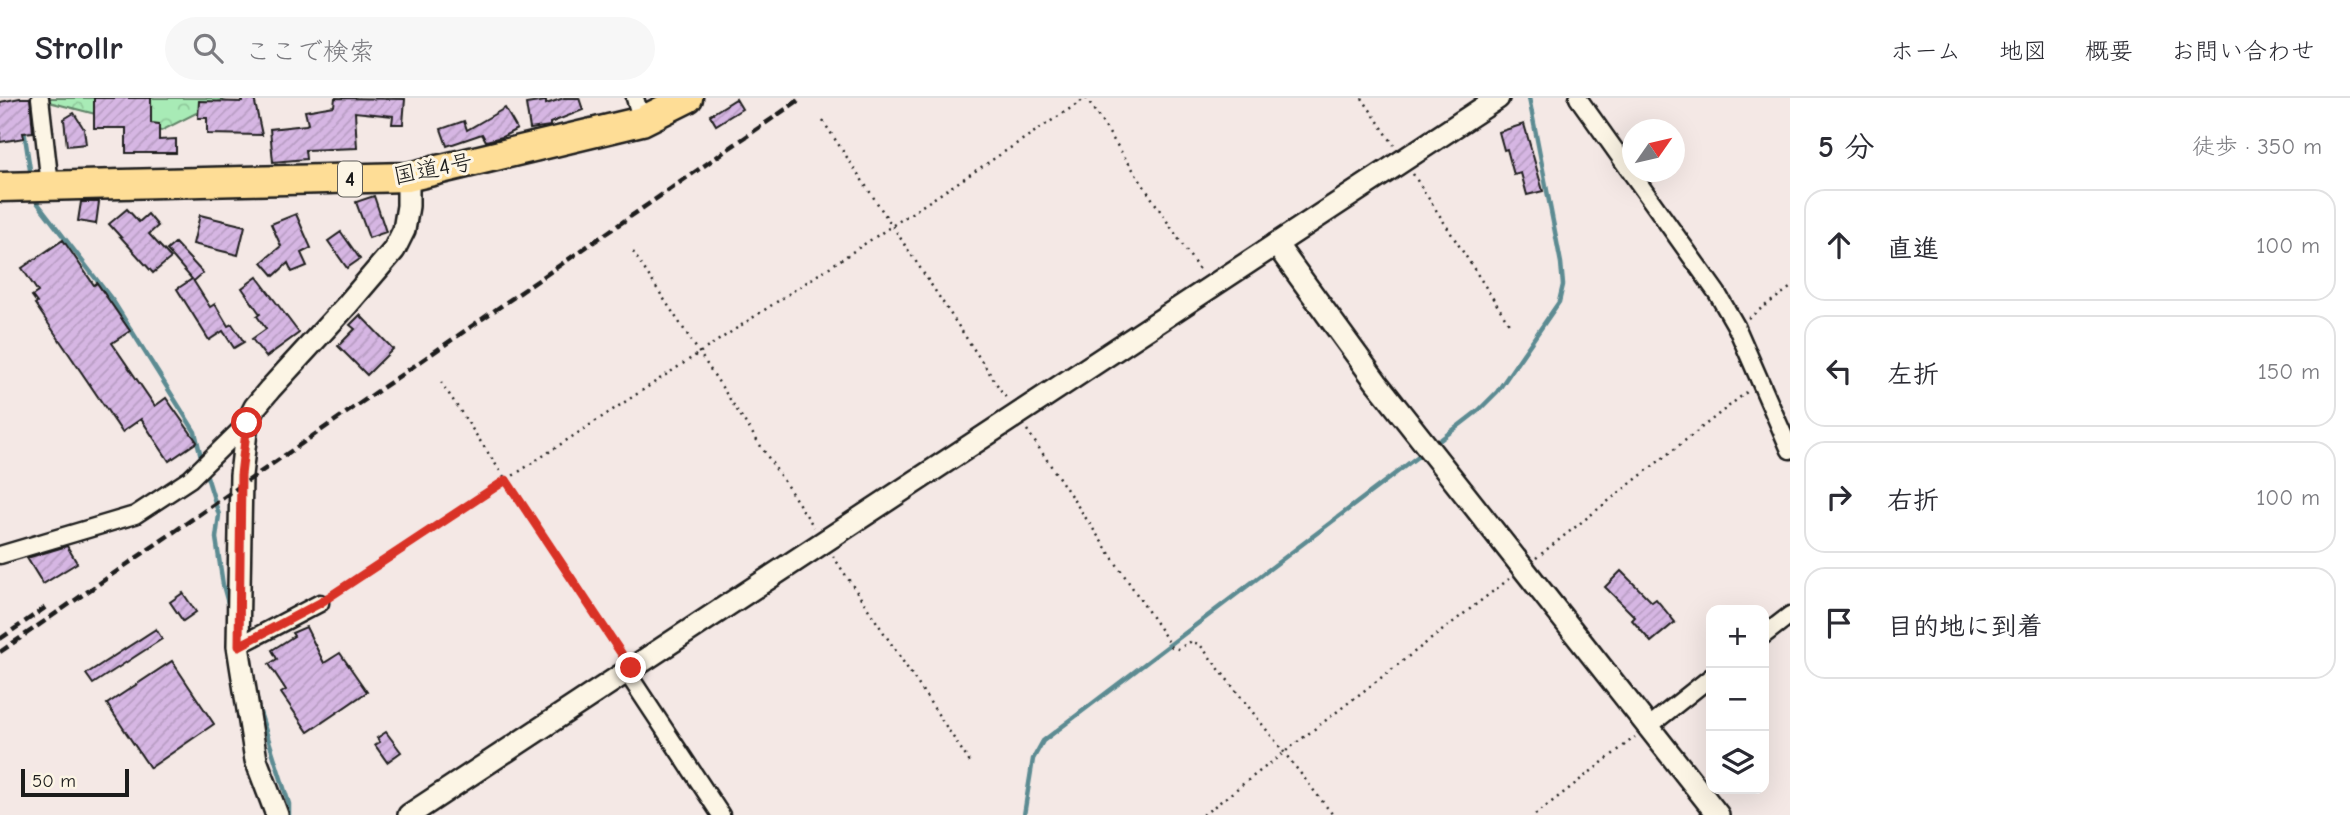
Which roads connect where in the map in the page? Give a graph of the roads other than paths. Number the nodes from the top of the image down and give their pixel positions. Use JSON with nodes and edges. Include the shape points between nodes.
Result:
{"nodes":[{"id":1,"x":40,"y":98,"type":"edge"},
{"id":2,"x":688,"y":98,"type":"edge"},
{"id":3,"x":1498,"y":98,"type":"edge"},
{"id":4,"x":1578,"y":98,"type":"edge"},
{"id":5,"x":639,"y":109,"type":"edge"},
{"id":6,"x":408,"y":177,"type":"junction"},
{"id":7,"x":50,"y":185,"type":"junction"},
{"id":8,"x":0,"y":187,"type":"edge"},
{"id":9,"x":1276,"y":244,"type":"junction"},
{"id":10,"x":247,"y":423,"type":"junction"},
{"id":11,"x":1790,"y":450,"type":"edge"},
{"id":12,"x":0,"y":555,"type":"edge"},
{"id":13,"x":320,"y":603,"type":"road end"},
{"id":14,"x":1790,"y":615,"type":"edge"},
{"id":15,"x":1769,"y":631,"type":"edge"},
{"id":16,"x":239,"y":646,"type":"junction"},
{"id":17,"x":628,"y":669,"type":"junction"},
{"id":18,"x":1706,"y":681,"type":"edge"},
{"id":19,"x":1648,"y":727,"type":"junction"},
{"id":20,"x":277,"y":815,"type":"edge"},
{"id":21,"x":410,"y":815,"type":"edge"},
{"id":22,"x":721,"y":815,"type":"edge"},
{"id":23,"x":1718,"y":815,"type":"edge"}],
"edges":[{"from":1,"to":7,"type":"street"},
{"from":2,"to":5,"type":"highway","name":"国道4号","number":"4"},
{"from":3,"to":9,"type":"street"},
{"from":4,"to":11,"type":"street","via":[[1717,293]]},
{"from":5,"to":6,"type":"highway","name":"国道4号","number":"4"},
{"from":6,"to":7,"type":"highway","name":"国道4号","number":"4"},
{"from":6,"to":10,"type":"street","via":[[404,230],[394,250],[270,389]]},
{"from":7,"to":8,"type":"highway","name":"国道4号","number":"4"},
{"from":9,"to":17,"type":"street"},
{"from":9,"to":19,"type":"street","via":[[1337,330]]},
{"from":10,"to":12,"type":"street","via":[[190,479],[135,515]]},
{"from":10,"to":16,"type":"street","via":[[241,475]]},
{"from":13,"to":16,"type":"street"},
{"from":14,"to":15,"type":"street"},
{"from":16,"to":20,"type":"street","via":[[256,760]]},
{"from":17,"to":21,"type":"street"},
{"from":17,"to":22,"type":"street"},
{"from":18,"to":19,"type":"street"},
{"from":19,"to":23,"type":"street"}]}
